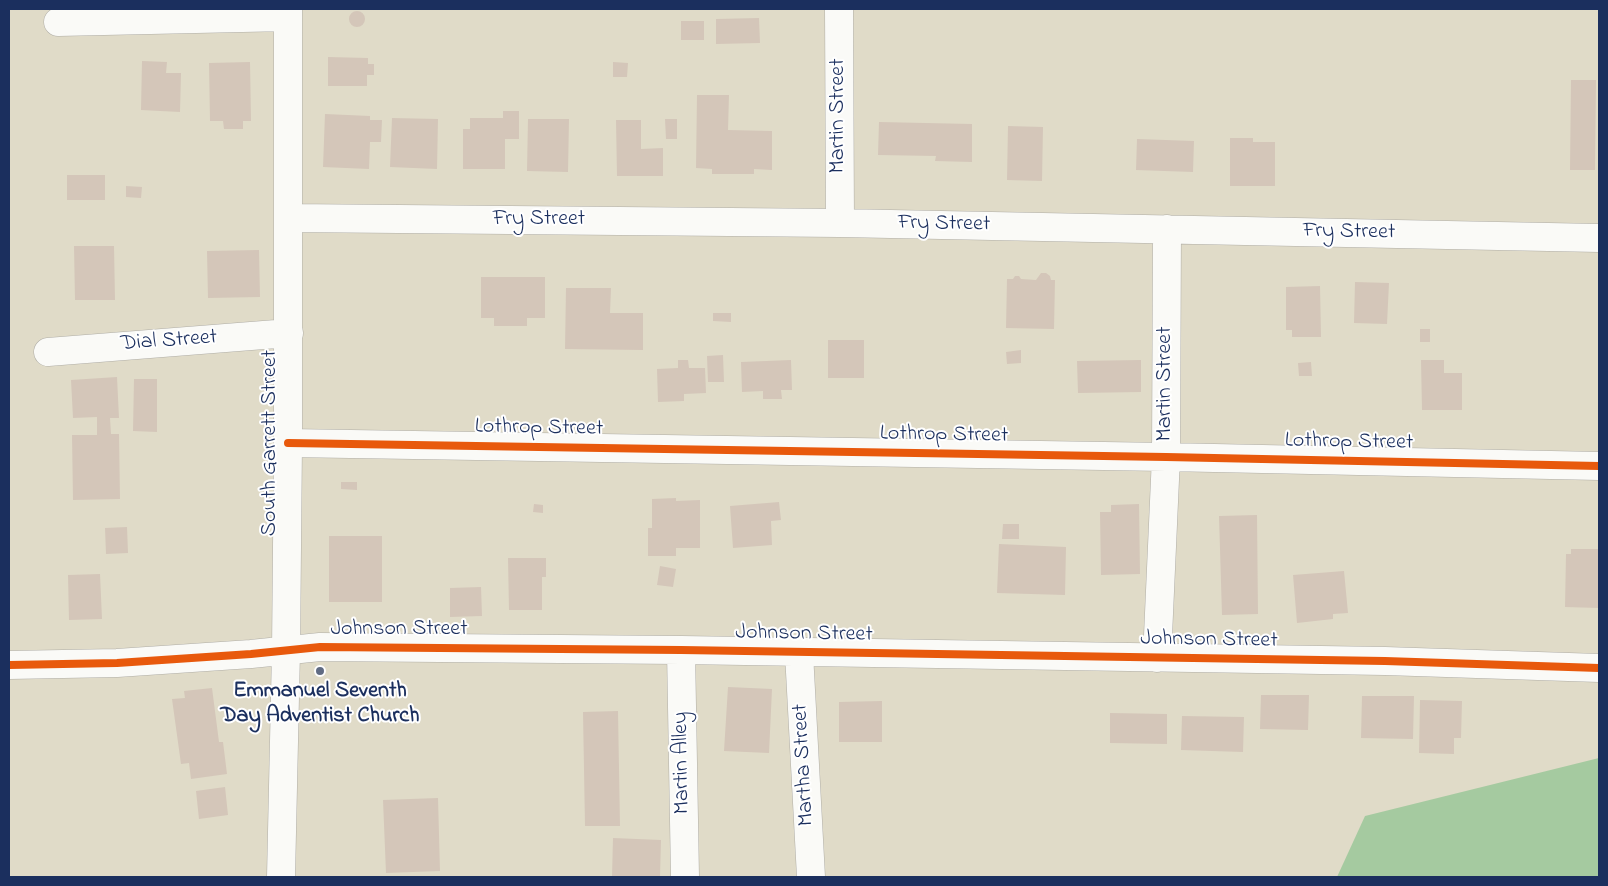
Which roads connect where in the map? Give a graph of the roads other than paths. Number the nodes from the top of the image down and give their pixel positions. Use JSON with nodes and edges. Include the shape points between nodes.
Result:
{"nodes":[{"id":1,"x":839,"y":9,"type":"edge"},
{"id":2,"x":288,"y":13,"type":"edge"},
{"id":3,"x":58,"y":22,"type":"dead end"},
{"id":4,"x":289,"y":218,"type":"junction"},
{"id":5,"x":840,"y":223,"type":"junction"},
{"id":6,"x":1167,"y":229,"type":"junction"},
{"id":7,"x":1599,"y":238,"type":"edge"},
{"id":8,"x":289,"y":333,"type":"junction"},
{"id":9,"x":48,"y":352,"type":"dead end"},
{"id":10,"x":288,"y":443,"type":"junction"},
{"id":11,"x":1166,"y":457,"type":"junction"},
{"id":12,"x":1599,"y":466,"type":"edge"},
{"id":13,"x":681,"y":650,"type":"junction"},
{"id":14,"x":286,"y":651,"type":"junction"},
{"id":15,"x":799,"y":653,"type":"junction"},
{"id":16,"x":1156,"y":658,"type":"junction"},
{"id":17,"x":9,"y":666,"type":"edge"},
{"id":18,"x":1599,"y":668,"type":"edge"},
{"id":19,"x":281,"y":877,"type":"edge"},
{"id":20,"x":685,"y":877,"type":"edge"},
{"id":21,"x":811,"y":877,"type":"edge"}],
"edges":[{"from":1,"to":5,"type":"street","name":"Martin Street"},
{"from":2,"to":3,"type":"street"},
{"from":2,"to":4,"type":"street","name":"South Garrett Street"},
{"from":4,"to":5,"type":"street","name":"Fry Street"},
{"from":4,"to":8,"type":"street","name":"South Garrett Street"},
{"from":5,"to":6,"type":"street","name":"Fry Street"},
{"from":6,"to":7,"type":"street","name":"Fry Street"},
{"from":6,"to":11,"type":"street","name":"Martin Street"},
{"from":8,"to":9,"type":"street","name":"Dial Street"},
{"from":8,"to":10,"type":"street","name":"South Garrett Street"},
{"from":10,"to":11,"type":"street","name":"Lothrop Street"},
{"from":10,"to":14,"type":"street","name":"South Garrett Street"},
{"from":11,"to":12,"type":"street","name":"Lothrop Street"},
{"from":11,"to":16,"type":"street","name":"Martin Street"},
{"from":13,"to":14,"type":"street","name":"Johnson Street","via":[[320,647]]},
{"from":13,"to":15,"type":"street","name":"Johnson Street"},
{"from":13,"to":20,"type":"street","name":"Martin Alley"},
{"from":14,"to":17,"type":"street","name":"Johnson Street","via":[[118,663]]},
{"from":14,"to":19,"type":"street","name":"South Garrett Street"},
{"from":15,"to":16,"type":"street","name":"Johnson Street"},
{"from":15,"to":21,"type":"street","name":"Martha Street"},
{"from":16,"to":18,"type":"street","name":"Johnson Street"}]}
